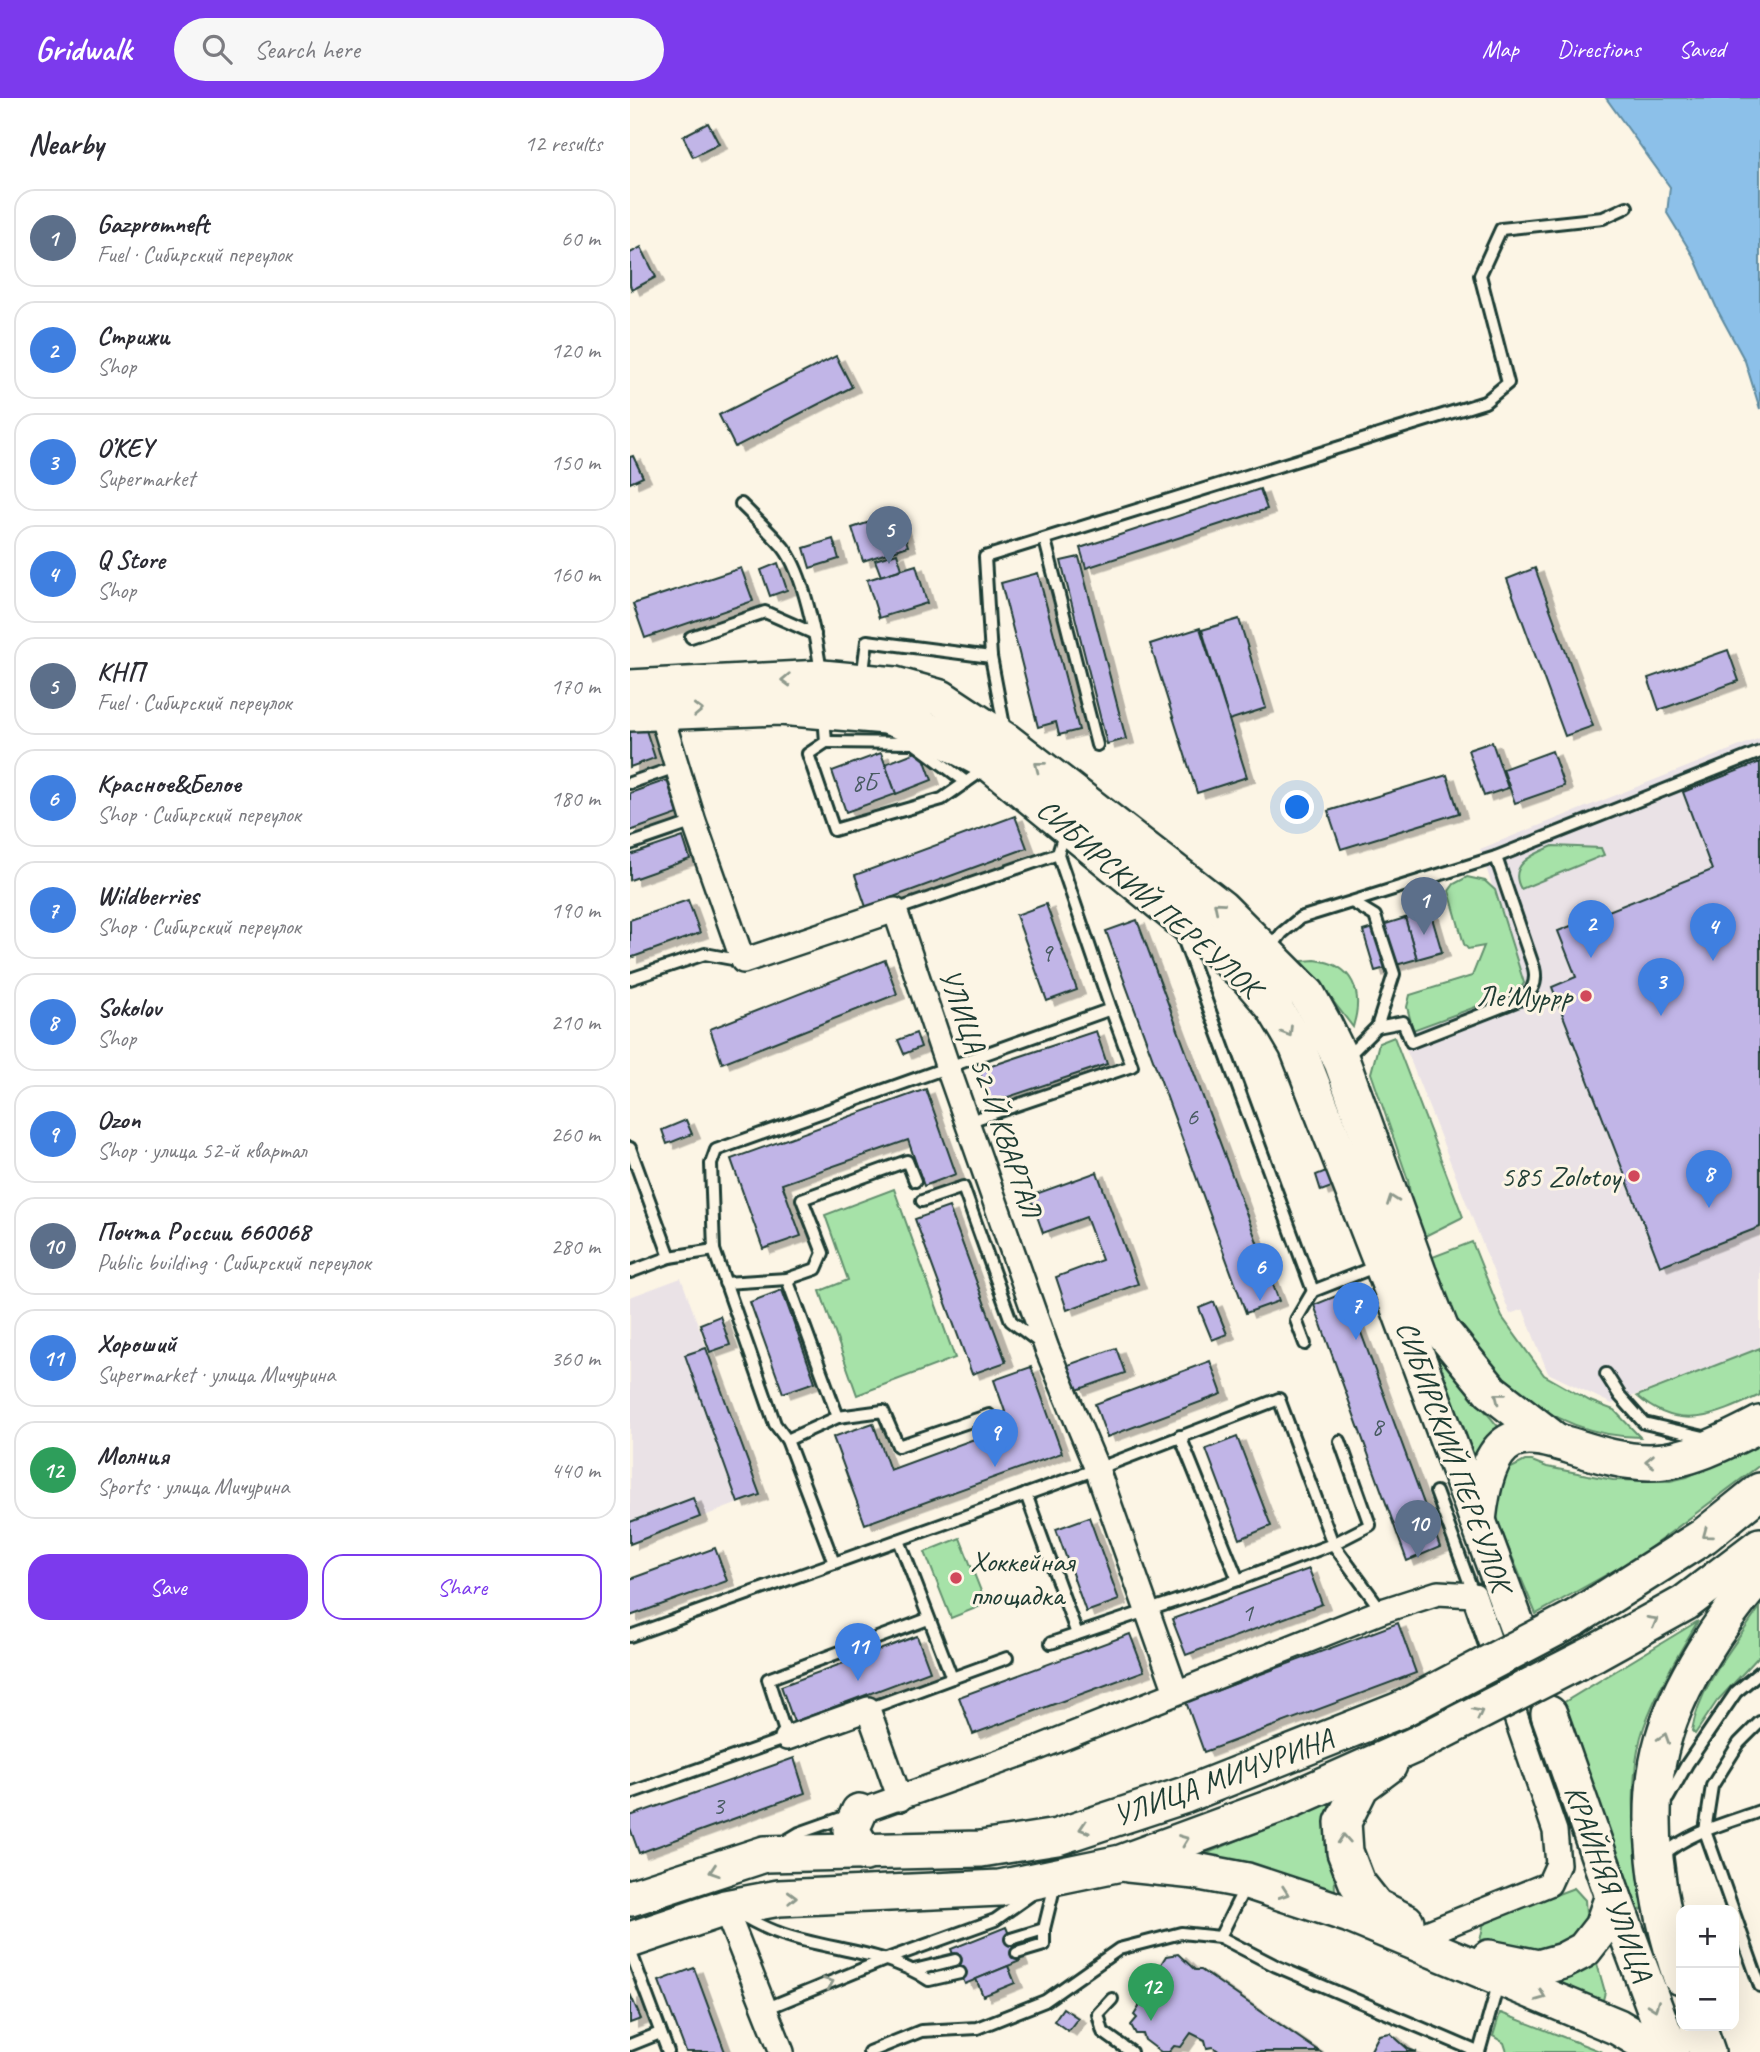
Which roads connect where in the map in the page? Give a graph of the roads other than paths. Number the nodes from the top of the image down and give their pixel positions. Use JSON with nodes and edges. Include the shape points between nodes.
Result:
{"nodes":[{"id":1,"x":1627,"y":207,"type":"dead end"},
{"id":2,"x":741,"y":504,"type":"dead end"},
{"id":3,"x":1045,"y":540,"type":"junction"},
{"id":4,"x":815,"y":634,"type":"junction"},
{"id":5,"x":691,"y":637,"type":"dead end"},
{"id":6,"x":990,"y":657,"type":"junction"},
{"id":7,"x":862,"y":681,"type":"junction"},
{"id":8,"x":630,"y":688,"type":"edge"},
{"id":9,"x":824,"y":710,"type":"junction"},
{"id":10,"x":645,"y":712,"type":"edge"},
{"id":11,"x":1097,"y":744,"type":"dead end"},
{"id":12,"x":1760,"y":752,"type":"edge"},
{"id":13,"x":988,"y":762,"type":"junction"},
{"id":14,"x":676,"y":767,"type":"junction"},
{"id":15,"x":630,"y":783,"type":"edge"},
{"id":16,"x":694,"y":822,"type":"junction"},
{"id":17,"x":1062,"y":840,"type":"junction"},
{"id":18,"x":630,"y":844,"type":"edge"},
{"id":19,"x":1496,"y":857,"type":"junction"},
{"id":20,"x":1352,"y":902,"type":"junction"},
{"id":21,"x":895,"y":910,"type":"junction"},
{"id":22,"x":1188,"y":925,"type":"junction"},
{"id":23,"x":743,"y":961,"type":"junction"},
{"id":24,"x":1258,"y":965,"type":"junction"},
{"id":25,"x":630,"y":979,"type":"edge"},
{"id":26,"x":1111,"y":1009,"type":"junction"},
{"id":27,"x":1377,"y":1027,"type":"junction"},
{"id":28,"x":1342,"y":1062,"type":"junction"},
{"id":29,"x":948,"y":1068,"type":"junction"},
{"id":30,"x":967,"y":1122,"type":"junction"},
{"id":31,"x":630,"y":1149,"type":"edge"},
{"id":32,"x":915,"y":1181,"type":"dead end"},
{"id":33,"x":922,"y":1201,"type":"dead end"},
{"id":34,"x":714,"y":1250,"type":"junction"},
{"id":35,"x":670,"y":1257,"type":"junction"},
{"id":36,"x":1382,"y":1264,"type":"junction"},
{"id":37,"x":630,"y":1272,"type":"edge"},
{"id":38,"x":787,"y":1279,"type":"junction"},
{"id":39,"x":725,"y":1283,"type":"junction"},
{"id":40,"x":1313,"y":1291,"type":"junction"},
{"id":41,"x":1306,"y":1344,"type":"dead end"},
{"id":42,"x":1047,"y":1349,"type":"junction"},
{"id":43,"x":1606,"y":1374,"type":"dead end"},
{"id":44,"x":989,"y":1415,"type":"dead end"},
{"id":45,"x":838,"y":1417,"type":"junction"},
{"id":46,"x":1760,"y":1424,"type":"edge"},
{"id":47,"x":1181,"y":1436,"type":"junction"},
{"id":48,"x":1553,"y":1438,"type":"junction"},
{"id":49,"x":787,"y":1440,"type":"junction"},
{"id":50,"x":1340,"y":1441,"type":"dead end"},
{"id":51,"x":1724,"y":1442,"type":"junction"},
{"id":52,"x":1097,"y":1469,"type":"junction"},
{"id":53,"x":1760,"y":1491,"type":"edge"},
{"id":54,"x":1436,"y":1493,"type":"dead end"},
{"id":55,"x":1026,"y":1494,"type":"junction"},
{"id":56,"x":1478,"y":1520,"type":"junction"},
{"id":57,"x":899,"y":1540,"type":"junction"},
{"id":58,"x":1333,"y":1544,"type":"junction"},
{"id":59,"x":1760,"y":1546,"type":"edge"},
{"id":60,"x":834,"y":1563,"type":"junction"},
{"id":61,"x":1760,"y":1575,"type":"edge"},
{"id":62,"x":1238,"y":1580,"type":"junction"},
{"id":63,"x":1474,"y":1595,"type":"junction"},
{"id":64,"x":1148,"y":1610,"type":"junction"},
{"id":65,"x":1382,"y":1611,"type":"junction"},
{"id":66,"x":928,"y":1619,"type":"junction"},
{"id":67,"x":1517,"y":1626,"type":"dead end"},
{"id":68,"x":1077,"y":1634,"type":"junction"},
{"id":69,"x":630,"y":1636,"type":"edge"},
{"id":70,"x":1051,"y":1643,"type":"dead end"},
{"id":71,"x":1007,"y":1658,"type":"dead end"},
{"id":72,"x":1760,"y":1672,"type":"edge"},
{"id":73,"x":952,"y":1678,"type":"junction"},
{"id":74,"x":1176,"y":1692,"type":"junction"},
{"id":75,"x":868,"y":1709,"type":"junction"},
{"id":76,"x":1549,"y":1714,"type":"dead end"},
{"id":77,"x":1760,"y":1722,"type":"edge"},
{"id":78,"x":788,"y":1738,"type":"junction"},
{"id":79,"x":1417,"y":1744,"type":"junction"},
{"id":80,"x":630,"y":1793,"type":"edge"},
{"id":81,"x":900,"y":1799,"type":"junction"},
{"id":82,"x":1760,"y":1811,"type":"edge"},
{"id":83,"x":859,"y":1812,"type":"junction"},
{"id":84,"x":1705,"y":1831,"type":"junction"},
{"id":85,"x":1655,"y":1846,"type":"junction"},
{"id":86,"x":865,"y":1853,"type":"junction"},
{"id":87,"x":765,"y":1854,"type":"junction"},
{"id":88,"x":1121,"y":1863,"type":"junction"},
{"id":89,"x":1056,"y":1878,"type":"junction"},
{"id":90,"x":1247,"y":1881,"type":"junction"},
{"id":91,"x":1613,"y":1896,"type":"junction"},
{"id":92,"x":630,"y":1898,"type":"edge"},
{"id":93,"x":1731,"y":1905,"type":"edge"},
{"id":94,"x":725,"y":1908,"type":"junction"},
{"id":95,"x":1739,"y":1928,"type":"edge"},
{"id":96,"x":1044,"y":1929,"type":"junction"},
{"id":97,"x":1427,"y":1933,"type":"junction"},
{"id":98,"x":1220,"y":1937,"type":"junction"},
{"id":99,"x":1011,"y":1939,"type":"dead end"},
{"id":100,"x":630,"y":1940,"type":"edge"},
{"id":101,"x":630,"y":1950,"type":"edge"},
{"id":102,"x":1017,"y":1953,"type":"dead end"},
{"id":103,"x":887,"y":1959,"type":"junction"},
{"id":104,"x":955,"y":1960,"type":"dead end"},
{"id":105,"x":1678,"y":1968,"type":"edge"},
{"id":106,"x":914,"y":1970,"type":"junction"},
{"id":107,"x":960,"y":1973,"type":"dead end"},
{"id":108,"x":1500,"y":1979,"type":"junction"},
{"id":109,"x":1760,"y":1986,"type":"edge"},
{"id":110,"x":1112,"y":1999,"type":"dead end"},
{"id":111,"x":765,"y":2009,"type":"junction"},
{"id":112,"x":1700,"y":2031,"type":"edge"},
{"id":113,"x":660,"y":2033,"type":"junction"},
{"id":114,"x":630,"y":2045,"type":"edge"},
{"id":115,"x":668,"y":2052,"type":"edge"},
{"id":116,"x":782,"y":2052,"type":"edge"},
{"id":117,"x":869,"y":2052,"type":"edge"},
{"id":118,"x":1131,"y":2052,"type":"edge"},
{"id":119,"x":1478,"y":2052,"type":"edge"},
{"id":120,"x":1660,"y":2052,"type":"edge"},
{"id":121,"x":1671,"y":2052,"type":"edge"},
{"id":122,"x":1707,"y":2052,"type":"edge"}],
"edges":[{"from":1,"to":3,"type":"lane","via":[[1603,218],[1500,229],[1480,275],[1508,383],[1485,402]]},
{"from":2,"to":4,"type":"lane","via":[[785,550],[802,587]]},
{"from":3,"to":6,"type":"lane","via":[[985,557]]},
{"from":3,"to":11,"type":"lane"},
{"from":4,"to":5,"type":"lane","via":[[765,612]]},
{"from":4,"to":9,"type":"lane"},
{"from":6,"to":7,"type":"lane","via":[[867,642]]},
{"from":6,"to":13,"type":"lane"},
{"from":7,"to":9,"type":"main road","name":"СИБИРСКИЙ ПЕРЕУЛОК"},
{"from":7,"to":13,"type":"main road","name":"СИБИРСКИЙ ПЕРЕУЛОК","via":[[941,698]]},
{"from":9,"to":8,"type":"main road","name":"СИБИРСКИЙ ПЕРЕУЛОК","one_way":true},
{"from":10,"to":9,"type":"main road","name":"СИБИРСКИЙ ПЕРЕУЛОК","one_way":true},
{"from":9,"to":13,"type":"main road","name":"СИБИРСКИЙ ПЕРЕУЛОК","via":[[886,716],[923,728]]},
{"from":9,"to":13,"type":"lane","via":[[808,754],[834,830],[942,799]]},
{"from":10,"to":14,"type":"street"},
{"from":12,"to":19,"type":"lane"},
{"from":13,"to":17,"type":"main road","name":"СИБИРСКИЙ ПЕРЕУЛОК"},
{"from":24,"to":13,"type":"main road","name":"СИБИРСКИЙ ПЕРЕУЛОК","one_way":true,"via":[[1221,908]]},
{"from":14,"to":15,"type":"lane"},
{"from":14,"to":16,"type":"street"},
{"from":16,"to":18,"type":"lane"},
{"from":16,"to":23,"type":"street"},
{"from":17,"to":21,"type":"lane"},
{"from":17,"to":22,"type":"main road","name":"СИБИРСКИЙ ПЕРЕУЛОК"},
{"from":17,"to":26,"type":"lane"},
{"from":19,"to":20,"type":"lane"},
{"from":19,"to":27,"type":"lane","via":[[1534,968],[1532,990],[1524,998],[1411,1042],[1403,1022]]},
{"from":20,"to":24,"type":"lane","via":[[1300,918]]},
{"from":20,"to":27,"type":"lane","via":[[1375,916],[1394,974]]},
{"from":21,"to":23,"type":"street"},
{"from":21,"to":29,"type":"street","name":"УЛИЦА 52-Й КВАРТАЛ"},
{"from":22,"to":24,"type":"main road","name":"СИБИРСКИЙ ПЕРЕУЛОК"},
{"from":22,"to":40,"type":"lane","via":[[1183,938]]},
{"from":23,"to":25,"type":"lane","via":[[705,954]]},
{"from":24,"to":28,"type":"main road","name":"СИБИРСКИЙ ПЕРЕУЛОК","via":[[1307,994]]},
{"from":24,"to":36,"type":"main road","name":"СИБИРСКИЙ ПЕРЕУЛОК","one_way":true,"via":[[1274,1007],[1297,1046]]},
{"from":26,"to":29,"type":"lane"},
{"from":26,"to":30,"type":"lane","via":[[1132,1066]]},
{"from":27,"to":28,"type":"lane"},
{"from":48,"to":28,"type":"main road","name":"СИБИРСКИЙ ПЕРЕУЛОК","one_way":true,"via":[[1490,1391],[1441,1329]]},
{"from":29,"to":30,"type":"street","name":"УЛИЦА 52-Й КВАРТАЛ"},
{"from":29,"to":34,"type":"lane","via":[[716,1150],[711,1164]]},
{"from":30,"to":42,"type":"street","name":"УЛИЦА 52-Й КВАРТАЛ"},
{"from":31,"to":35,"type":"lane"},
{"from":32,"to":38,"type":"lane","via":[[907,1161],[803,1199],[823,1253],[816,1269]]},
{"from":33,"to":42,"type":"lane","via":[[963,1186],[1011,1321]]},
{"from":34,"to":35,"type":"lane"},
{"from":34,"to":39,"type":"lane"},
{"from":35,"to":37,"type":"lane"},
{"from":36,"to":40,"type":"lane"},
{"from":36,"to":56,"type":"main road","name":"СИБИРСКИЙ ПЕРЕУЛОК"},
{"from":38,"to":39,"type":"lane"},
{"from":38,"to":45,"type":"lane"},
{"from":39,"to":49,"type":"lane","via":[[775,1424]]},
{"from":40,"to":41,"type":"lane","via":[[1296,1320]]},
{"from":42,"to":52,"type":"street","name":"УЛИЦА 52-Й КВАРТАЛ"},
{"from":43,"to":51,"type":"lane","via":[[1644,1423]]},
{"from":44,"to":45,"type":"lane","via":[[898,1446],[883,1411]]},
{"from":45,"to":49,"type":"lane"},
{"from":46,"to":51,"type":"main road"},
{"from":47,"to":52,"type":"lane"},
{"from":47,"to":58,"type":"lane","via":[[1279,1399]]},
{"from":47,"to":62,"type":"lane"},
{"from":51,"to":48,"type":"main road","one_way":true,"via":[[1671,1460],[1650,1462],[1588,1453]]},
{"from":48,"to":56,"type":"main road","via":[[1519,1438],[1503,1446],[1493,1457],[1485,1480]]},
{"from":49,"to":60,"type":"lane"},
{"from":50,"to":58,"type":"lane","via":[[1370,1525]]},
{"from":52,"to":55,"type":"lane"},
{"from":52,"to":64,"type":"street","name":"УЛИЦА 52-Й КВАРТАЛ"},
{"from":53,"to":86,"type":"main road","name":"УЛИЦА МИЧУРИНА","one_way":true,"bridge":true,"via":[[1704,1536],[1575,1618],[1400,1710],[1185,1795],[1056,1837],[981,1849]]},
{"from":54,"to":63,"type":"lane"},
{"from":55,"to":57,"type":"lane"},
{"from":55,"to":68,"type":"lane"},
{"from":56,"to":67,"type":"main road","name":"СИБИРСКИЙ ПЕРЕУЛОК"},
{"from":57,"to":60,"type":"lane"},
{"from":57,"to":66,"type":"lane"},
{"from":58,"to":62,"type":"lane"},
{"from":58,"to":65,"type":"lane"},
{"from":79,"to":59,"type":"main road","name":"УЛИЦА МИЧУРИНА","one_way":true,"bridge":true,"via":[[1685,1603]]},
{"from":60,"to":69,"type":"lane"},
{"from":85,"to":61,"type":"main road","name":"КРАЙНЯЯ УЛИЦА","one_way":true,"via":[[1655,1781],[1663,1739],[1688,1678],[1730,1609]]},
{"from":62,"to":64,"type":"lane"},
{"from":63,"to":65,"type":"street","via":[[1438,1593]]},
{"from":63,"to":97,"type":"street","via":[[1555,1831],[1558,1864],[1549,1884]]},
{"from":64,"to":68,"type":"lane"},
{"from":64,"to":74,"type":"street","name":"УЛИЦА 52-Й КВАРТАЛ"},
{"from":65,"to":74,"type":"street"},
{"from":66,"to":73,"type":"lane"},
{"from":66,"to":78,"type":"lane","via":[[768,1679]]},
{"from":68,"to":70,"type":"lane"},
{"from":71,"to":73,"type":"lane"},
{"from":72,"to":85,"type":"lane","via":[[1736,1692],[1687,1764],[1672,1789]]},
{"from":73,"to":75,"type":"lane"},
{"from":74,"to":81,"type":"street"},
{"from":75,"to":78,"type":"street"},
{"from":75,"to":81,"type":"street"},
{"from":76,"to":91,"type":"main road","name":"КРАЙНЯЯ УЛИЦА"},
{"from":77,"to":84,"type":"lane","via":[[1739,1743],[1712,1786]]},
{"from":78,"to":80,"type":"lane"},
{"from":88,"to":79,"type":"main road","name":"УЛИЦА МИЧУРИНА","one_way":true,"via":[[1284,1803]]},
{"from":97,"to":79,"type":"main road","one_way":true,"via":[[1376,1907],[1357,1883],[1345,1852],[1343,1822],[1361,1786]]},
{"from":81,"to":83,"type":"street"},
{"from":82,"to":84,"type":"lane"},
{"from":83,"to":86,"type":"main road","via":[[851,1830]]},
{"from":83,"to":87,"type":"lane","via":[[799,1833]]},
{"from":84,"to":85,"type":"lane","via":[[1674,1845]]},
{"from":84,"to":93,"type":"lane"},
{"from":85,"to":105,"type":"main road","name":"КРАЙНЯЯ УЛИЦА"},
{"from":86,"to":87,"type":"main road","name":"УЛИЦА МИЧУРИНА"},
{"from":87,"to":92,"type":"main road","name":"УЛИЦА МИЧУРИНА","one_way":true},
{"from":88,"to":89,"type":"main road","name":"УЛИЦА МИЧУРИНА"},
{"from":88,"to":90,"type":"main road"},
{"from":94,"to":89,"type":"main road","name":"УЛИЦА МИЧУРИНА","one_way":true,"via":[[779,1898],[1000,1888]]},
{"from":89,"to":96,"type":"lane"},
{"from":89,"to":103,"type":"lane","via":[[995,1920]]},
{"from":90,"to":98,"type":"lane"},
{"from":90,"to":108,"type":"main road","one_way":true,"via":[[1350,1915]]},
{"from":91,"to":97,"type":"main road","via":[[1602,1927],[1584,1950],[1538,1968],[1479,1955]]},
{"from":91,"to":121,"type":"main road","name":"КРАЙНЯЯ УЛИЦА","one_way":true},
{"from":94,"to":100,"type":"main road","name":"УЛИЦА МИЧУРИНА"},
{"from":94,"to":103,"type":"lane","via":[[780,1933]]},
{"from":94,"to":111,"type":"street"},
{"from":95,"to":109,"type":"lane"},
{"from":96,"to":99,"type":"lane"},
{"from":96,"to":102,"type":"lane","via":[[1044,1945]]},
{"from":98,"to":117,"type":"lane","via":[[1181,1933],[1119,1949],[1045,2001],[977,2028],[921,2031]]},
{"from":98,"to":119,"type":"lane","via":[[1276,1966]]},
{"from":101,"to":113,"type":"lane"},
{"from":103,"to":106,"type":"lane"},
{"from":111,"to":103,"type":"lane","one_way":true},
{"from":104,"to":106,"type":"lane"},
{"from":106,"to":107,"type":"lane","via":[[929,1980]]},
{"from":108,"to":119,"type":"lane"},
{"from":108,"to":120,"type":"main road","one_way":true,"via":[[1618,2027]]},
{"from":110,"to":118,"type":"lane","via":[[1098,2014],[1103,2032]]},
{"from":111,"to":116,"type":"street"},
{"from":112,"to":122,"type":"main road"},
{"from":113,"to":114,"type":"lane"},
{"from":113,"to":115,"type":"lane"}]}
